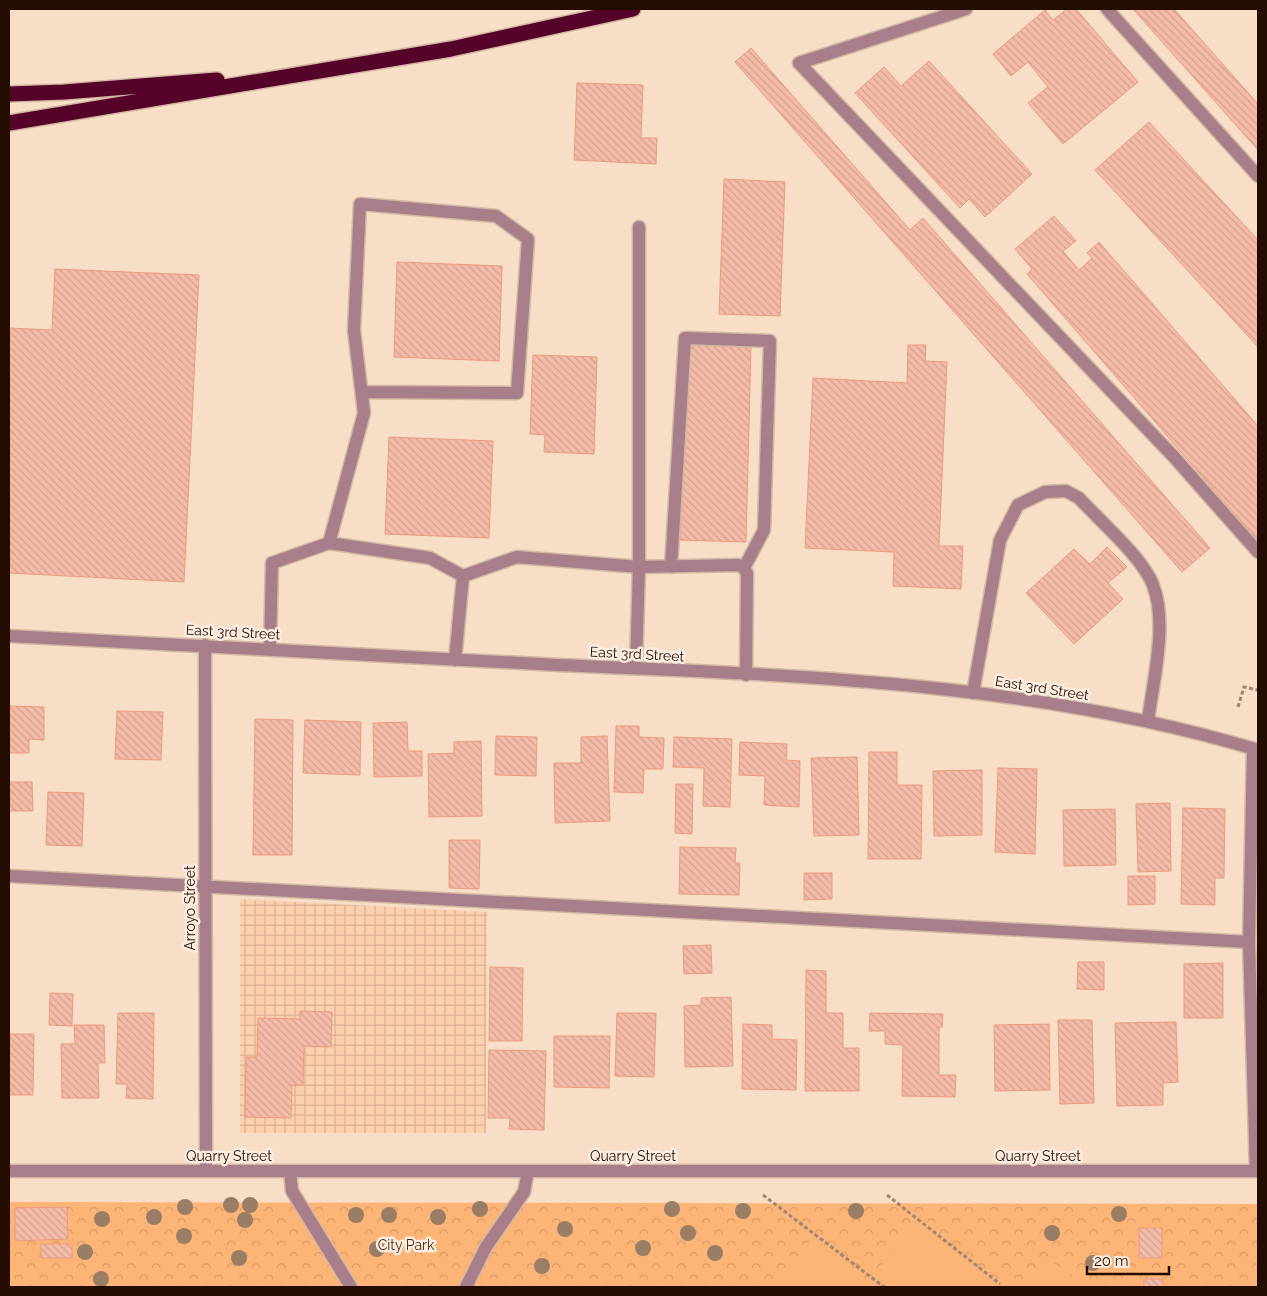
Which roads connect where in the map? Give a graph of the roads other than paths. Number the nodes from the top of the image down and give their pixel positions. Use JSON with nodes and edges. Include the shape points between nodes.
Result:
{"nodes":[{"id":1,"x":633,"y":9,"type":"edge"},
{"id":2,"x":966,"y":9,"type":"edge"},
{"id":3,"x":1107,"y":9,"type":"edge"},
{"id":4,"x":323,"y":72,"type":"junction"},
{"id":5,"x":9,"y":94,"type":"edge"},
{"id":6,"x":9,"y":123,"type":"edge"},
{"id":7,"x":1258,"y":176,"type":"edge"},
{"id":8,"x":640,"y":227,"type":"dead end"},
{"id":9,"x":362,"y":392,"type":"junction"},
{"id":10,"x":329,"y":543,"type":"junction"},
{"id":11,"x":1258,"y":552,"type":"edge"},
{"id":12,"x":640,"y":567,"type":"junction"},
{"id":13,"x":671,"y":567,"type":"junction"},
{"id":14,"x":744,"y":568,"type":"junction"},
{"id":15,"x":464,"y":576,"type":"junction"},
{"id":16,"x":9,"y":636,"type":"edge"},
{"id":17,"x":205,"y":645,"type":"junction"},
{"id":18,"x":270,"y":650,"type":"junction"},
{"id":19,"x":455,"y":660,"type":"junction"},
{"id":20,"x":636,"y":668,"type":"junction"},
{"id":21,"x":746,"y":675,"type":"junction"},
{"id":22,"x":972,"y":693,"type":"junction"},
{"id":23,"x":1148,"y":721,"type":"junction"},
{"id":24,"x":1256,"y":750,"type":"edge"},
{"id":25,"x":9,"y":876,"type":"edge"},
{"id":26,"x":205,"y":885,"type":"junction"},
{"id":27,"x":1249,"y":942,"type":"junction"},
{"id":28,"x":9,"y":1171,"type":"edge"},
{"id":29,"x":206,"y":1171,"type":"junction"},
{"id":30,"x":290,"y":1171,"type":"junction"},
{"id":31,"x":528,"y":1171,"type":"junction"},
{"id":32,"x":1257,"y":1171,"type":"edge"},
{"id":33,"x":351,"y":1287,"type":"edge"},
{"id":34,"x":466,"y":1287,"type":"edge"}],
"edges":[{"from":1,"to":4,"type":"highway","via":[[451,49]]},
{"from":2,"to":11,"type":"street","via":[[799,63],[1174,457]]},
{"from":3,"to":7,"type":"street"},
{"from":4,"to":5,"type":"highway"},
{"from":4,"to":6,"type":"highway"},
{"from":8,"to":12,"type":"street"},
{"from":9,"to":9,"type":"street","via":[[354,330],[360,204],[496,216],[528,239],[516,393]]},
{"from":9,"to":10,"type":"street","via":[[364,413]]},
{"from":10,"to":15,"type":"street","via":[[430,558]]},
{"from":10,"to":18,"type":"street","via":[[272,563]]},
{"from":12,"to":13,"type":"street"},
{"from":12,"to":15,"type":"street","via":[[516,557]]},
{"from":12,"to":20,"type":"street"},
{"from":13,"to":14,"type":"street","via":[[738,565]]},
{"from":13,"to":14,"type":"street","via":[[685,338],[770,341],[764,530]]},
{"from":14,"to":21,"type":"street","via":[[747,573]]},
{"from":15,"to":19,"type":"street"},
{"from":16,"to":17,"type":"street","name":"East 3rd Street"},
{"from":17,"to":18,"type":"street","name":"East 3rd Street"},
{"from":17,"to":26,"type":"street","name":"Arroyo Street"},
{"from":18,"to":19,"type":"street","name":"East 3rd Street"},
{"from":19,"to":20,"type":"street","name":"East 3rd Street"},
{"from":20,"to":21,"type":"street","name":"East 3rd Street"},
{"from":21,"to":22,"type":"street","name":"East 3rd Street","via":[[852,680]]},
{"from":22,"to":23,"type":"street","name":"East 3rd Street"},
{"from":22,"to":23,"type":"street","via":[[1000,540],[1018,505],[1045,492],[1066,491],[1079,498],[1143,568],[1153,584],[1159,603],[1160,628]]},
{"from":23,"to":24,"type":"street","name":"East 3rd Street"},
{"from":24,"to":27,"type":"street"},
{"from":25,"to":26,"type":"street"},
{"from":26,"to":27,"type":"street"},
{"from":26,"to":29,"type":"street","name":"Arroyo Street"},
{"from":27,"to":32,"type":"street"},
{"from":28,"to":29,"type":"street","name":"Quarry Street"},
{"from":29,"to":30,"type":"street","name":"Quarry Street"},
{"from":30,"to":31,"type":"street","name":"Quarry Street"},
{"from":30,"to":33,"type":"street","via":[[292,1191]]},
{"from":31,"to":32,"type":"street","name":"Quarry Street"},
{"from":31,"to":34,"type":"street","via":[[524,1192],[486,1247]]}]}
